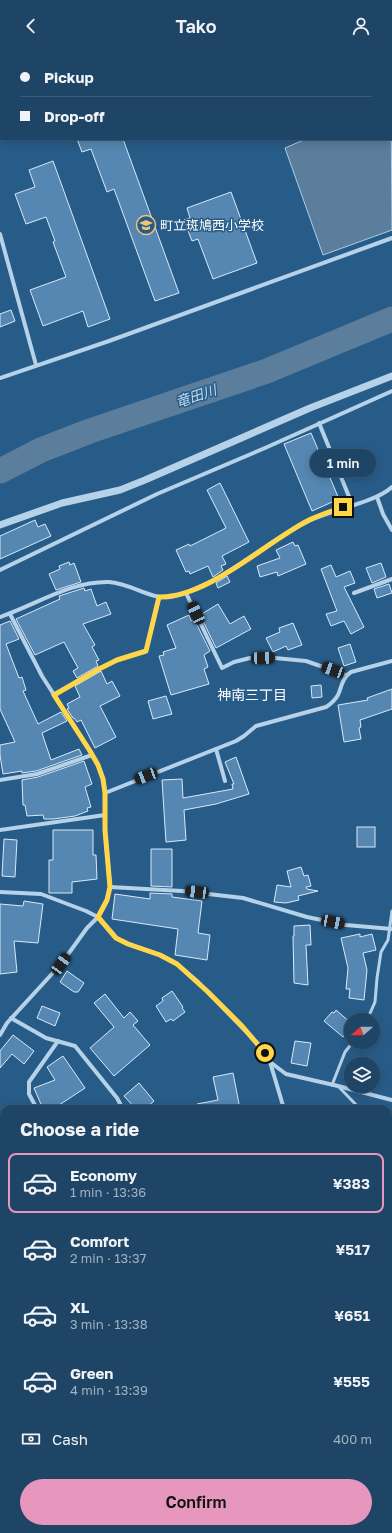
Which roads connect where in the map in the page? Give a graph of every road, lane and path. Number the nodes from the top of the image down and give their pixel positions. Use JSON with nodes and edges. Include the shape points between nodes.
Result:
{"nodes":[{"id":1,"x":0,"y":234,"type":"edge"},
{"id":2,"x":392,"y":238,"type":"edge"},
{"id":3,"x":36,"y":365,"type":"junction"},
{"id":4,"x":392,"y":376,"type":"edge"},
{"id":5,"x":0,"y":378,"type":"edge"},
{"id":6,"x":392,"y":391,"type":"edge"},
{"id":7,"x":319,"y":423,"type":"junction"},
{"id":8,"x":392,"y":487,"type":"edge"},
{"id":9,"x":377,"y":497,"type":"junction"},
{"id":10,"x":352,"y":504,"type":"junction"},
{"id":11,"x":0,"y":525,"type":"edge"},
{"id":12,"x":392,"y":530,"type":"edge"},
{"id":13,"x":0,"y":570,"type":"edge"},
{"id":14,"x":392,"y":579,"type":"edge"},
{"id":15,"x":186,"y":593,"type":"junction"},
{"id":16,"x":354,"y":593,"type":"dead end"},
{"id":17,"x":159,"y":597,"type":"junction"},
{"id":18,"x":10,"y":614,"type":"junction"},
{"id":19,"x":0,"y":618,"type":"edge"},
{"id":20,"x":146,"y":651,"type":"joint"},
{"id":21,"x":392,"y":661,"type":"edge"},
{"id":22,"x":346,"y":675,"type":"junction"},
{"id":23,"x":54,"y":695,"type":"junction"},
{"id":24,"x":216,"y":749,"type":"junction"},
{"id":25,"x":92,"y":756,"type":"junction"},
{"id":26,"x":0,"y":780,"type":"edge"},
{"id":27,"x":225,"y":781,"type":"dead end"},
{"id":28,"x":105,"y":793,"type":"junction"},
{"id":29,"x":104,"y":815,"type":"junction"},
{"id":30,"x":0,"y":830,"type":"edge"},
{"id":31,"x":110,"y":887,"type":"junction"},
{"id":32,"x":0,"y":892,"type":"edge"},
{"id":33,"x":392,"y":911,"type":"edge"},
{"id":34,"x":98,"y":917,"type":"junction"},
{"id":35,"x":391,"y":929,"type":"edge"},
{"id":36,"x":370,"y":1013,"type":"edge"},
{"id":37,"x":11,"y":1018,"type":"junction"},
{"id":38,"x":0,"y":1036,"type":"edge"},
{"id":39,"x":58,"y":1041,"type":"junction"},
{"id":40,"x":347,"y":1049,"type":"edge"},
{"id":41,"x":270,"y":1062,"type":"junction"},
{"id":42,"x":332,"y":1085,"type":"junction"},
{"id":43,"x":338,"y":1086,"type":"junction"},
{"id":44,"x":392,"y":1100,"type":"edge"},
{"id":45,"x":35,"y":1105,"type":"edge"},
{"id":46,"x":121,"y":1105,"type":"edge"},
{"id":47,"x":283,"y":1105,"type":"edge"},
{"id":48,"x":356,"y":1105,"type":"edge"}],
"edges":[{"from":1,"to":3,"type":"street"},
{"from":2,"to":3,"type":"street"},
{"from":3,"to":5,"type":"street"},
{"from":4,"to":11,"type":"street","via":[[310,408],[120,490],[62,503]]},
{"from":6,"to":7,"type":"street"},
{"from":7,"to":10,"type":"street"},
{"from":7,"to":13,"type":"street","via":[[157,494]]},
{"from":8,"to":9,"type":"street"},
{"from":9,"to":10,"type":"street"},
{"from":9,"to":12,"type":"street"},
{"from":10,"to":15,"type":"street","via":[[310,520],[221,576]]},
{"from":14,"to":16,"type":"street"},
{"from":15,"to":17,"type":"street"},
{"from":15,"to":22,"type":"street","via":[[222,668],[250,658],[276,658],[306,661]]},
{"from":17,"to":18,"type":"street","via":[[124,584],[90,583],[66,589]]},
{"from":17,"to":20,"type":"street"},
{"from":18,"to":19,"type":"street"},
{"from":18,"to":23,"type":"street"},
{"from":20,"to":23,"type":"lane","via":[[117,660]]},
{"from":21,"to":22,"type":"street"},
{"from":22,"to":24,"type":"street","via":[[338,695],[326,707],[256,726],[240,738]]},
{"from":23,"to":25,"type":"street"},
{"from":24,"to":27,"type":"street"},
{"from":24,"to":28,"type":"street"},
{"from":25,"to":26,"type":"street","via":[[37,774]]},
{"from":25,"to":28,"type":"street","via":[[103,779]]},
{"from":28,"to":29,"type":"street"},
{"from":29,"to":30,"type":"street"},
{"from":29,"to":31,"type":"street"},
{"from":31,"to":34,"type":"street","via":[[107,900]]},
{"from":31,"to":35,"type":"street","via":[[243,898],[307,917],[346,925]]},
{"from":32,"to":34,"type":"street","via":[[41,894]]},
{"from":33,"to":35,"type":"lane"},
{"from":34,"to":37,"type":"street","via":[[61,964]]},
{"from":34,"to":41,"type":"street","via":[[116,938],[160,955],[177,964],[197,980],[254,1040]]},
{"from":35,"to":36,"type":"lane","via":[[381,952],[375,1002]]},
{"from":37,"to":38,"type":"street"},
{"from":37,"to":39,"type":"street","via":[[46,1038]]},
{"from":39,"to":45,"type":"street","via":[[29,1082],[29,1094]]},
{"from":39,"to":46,"type":"street","via":[[75,1046]]},
{"from":40,"to":42,"type":"lane"},
{"from":41,"to":42,"type":"street","via":[[286,1074]]},
{"from":41,"to":47,"type":"street"},
{"from":42,"to":43,"type":"street"},
{"from":43,"to":44,"type":"street"},
{"from":43,"to":48,"type":"lane"}]}
